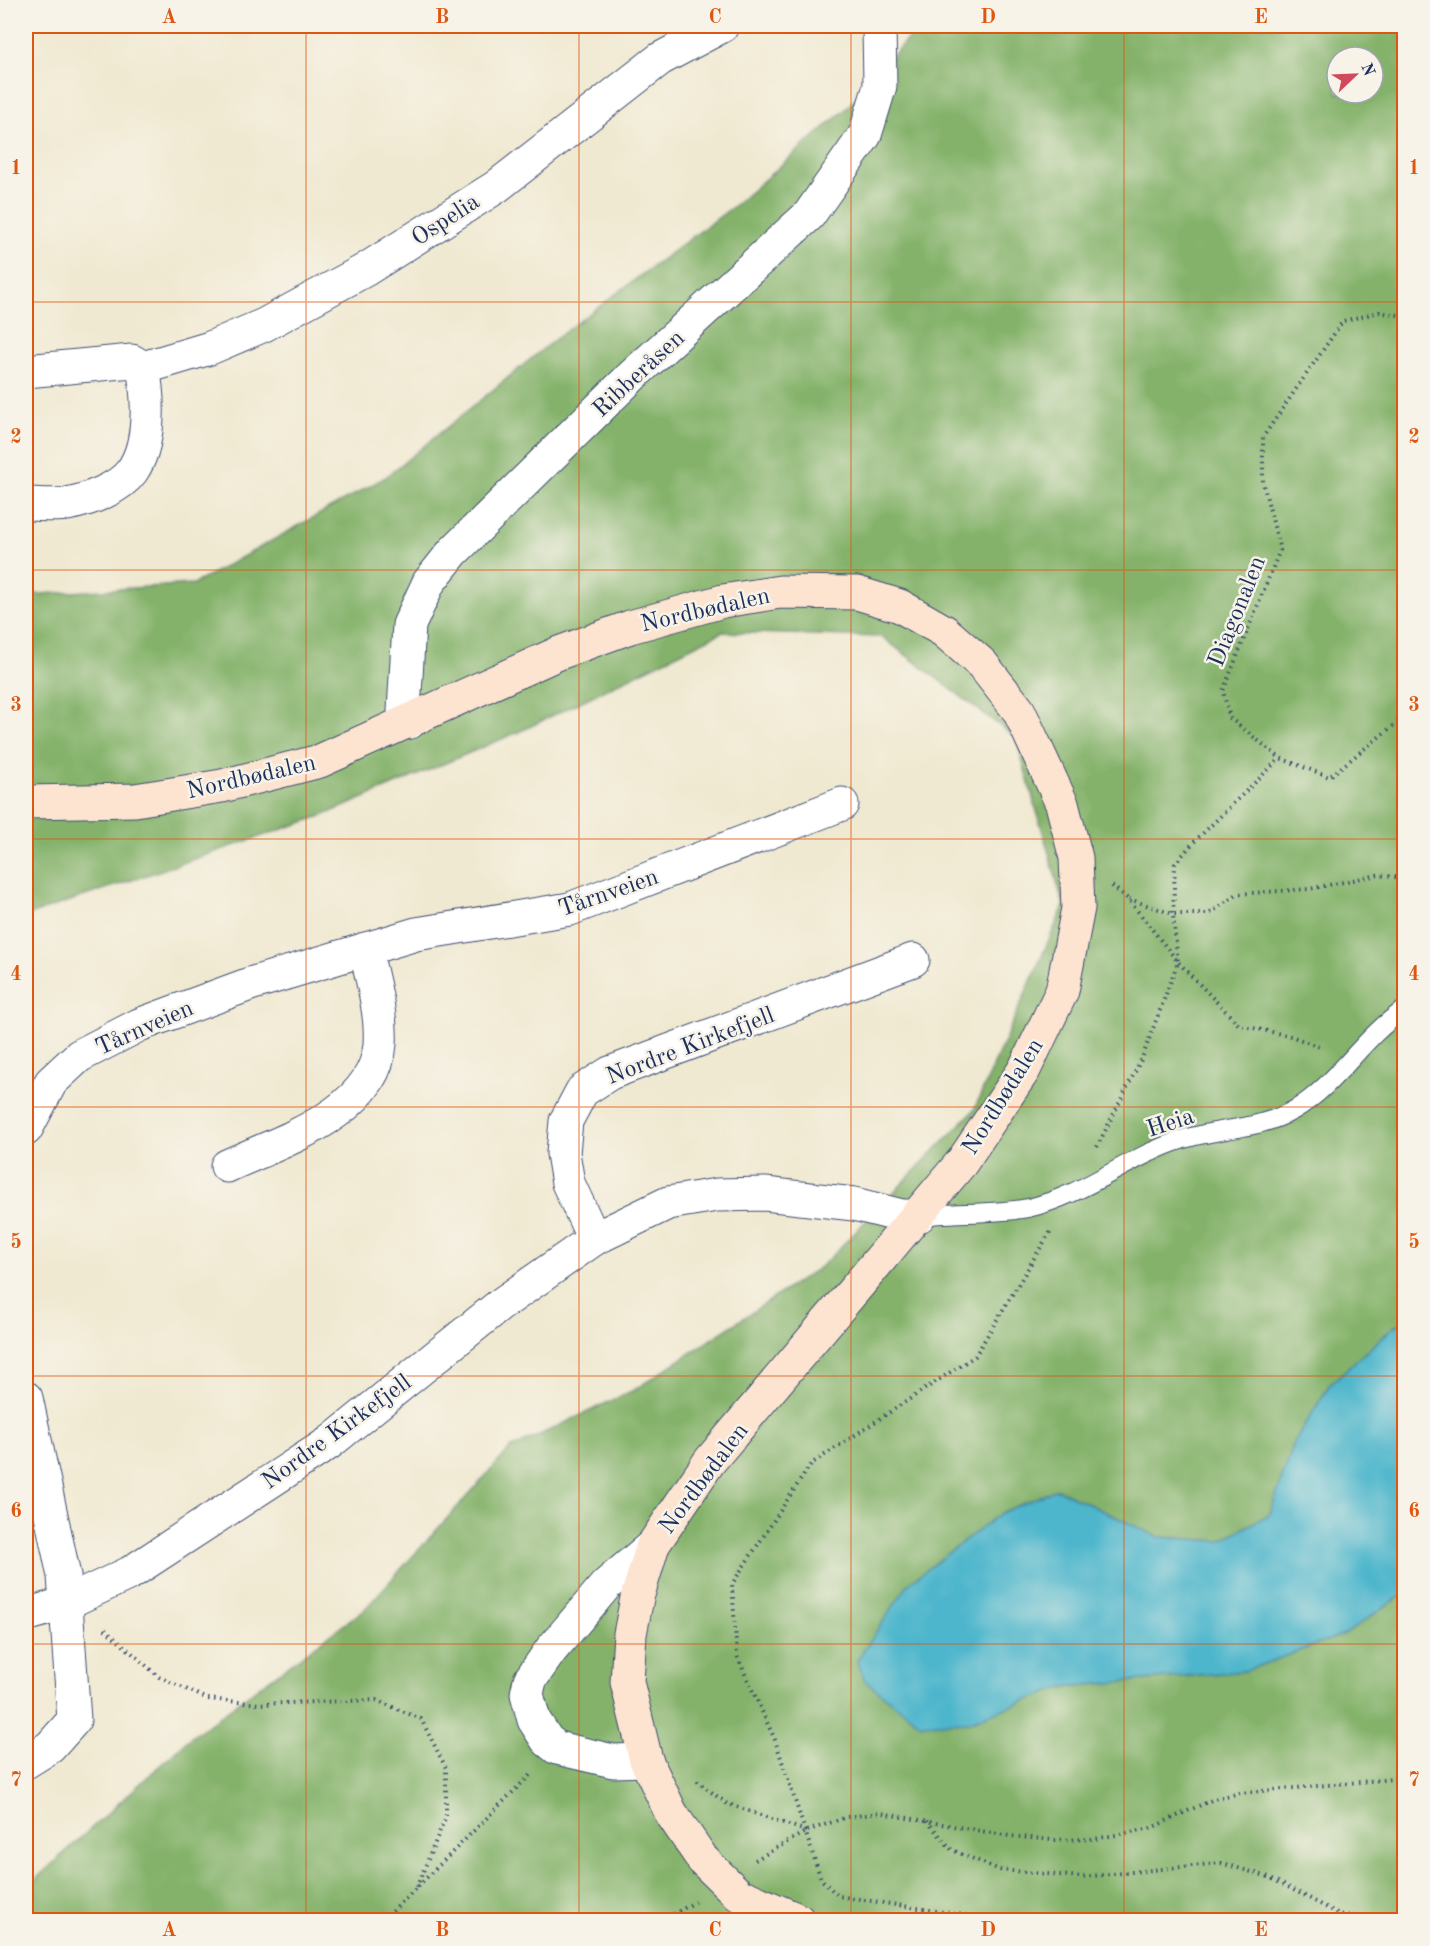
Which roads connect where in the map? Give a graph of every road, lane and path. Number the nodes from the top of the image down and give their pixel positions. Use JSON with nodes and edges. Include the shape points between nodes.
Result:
{"nodes":[{"id":1,"x":722,"y":26,"type":"edge"},
{"id":2,"x":879,"y":26,"type":"edge"},
{"id":3,"x":1404,"y":316,"type":"edge"},
{"id":4,"x":143,"y":368,"type":"junction"},
{"id":5,"x":26,"y":371,"type":"edge"},
{"id":6,"x":26,"y":504,"type":"edge"},
{"id":7,"x":1404,"y":717,"type":"edge"},
{"id":8,"x":410,"y":722,"type":"junction"},
{"id":9,"x":1280,"y":758,"type":"junction"},
{"id":10,"x":26,"y":802,"type":"edge"},
{"id":11,"x":842,"y":804,"type":"dead end"},
{"id":12,"x":1076,"y":858,"type":"junction"},
{"id":13,"x":1404,"y":878,"type":"edge"},
{"id":14,"x":1128,"y":899,"type":"junction"},
{"id":15,"x":1173,"y":914,"type":"junction"},
{"id":16,"x":365,"y":949,"type":"junction"},
{"id":17,"x":914,"y":960,"type":"dead end"},
{"id":18,"x":1178,"y":962,"type":"junction"},
{"id":19,"x":1404,"y":1010,"type":"edge"},
{"id":20,"x":1352,"y":1059,"type":"junction"},
{"id":21,"x":26,"y":1129,"type":"edge"},
{"id":22,"x":227,"y":1166,"type":"dead end"},
{"id":23,"x":1074,"y":1192,"type":"junction"},
{"id":24,"x":919,"y":1216,"type":"junction"},
{"id":25,"x":594,"y":1239,"type":"junction"},
{"id":26,"x":26,"y":1398,"type":"edge"},
{"id":27,"x":653,"y":1545,"type":"junction"},
{"id":28,"x":66,"y":1603,"type":"junction"},
{"id":29,"x":26,"y":1615,"type":"edge"},
{"id":30,"x":557,"y":1748,"type":"junction"},
{"id":31,"x":646,"y":1760,"type":"junction"},
{"id":32,"x":26,"y":1762,"type":"edge"},
{"id":33,"x":1404,"y":1778,"type":"edge"},
{"id":34,"x":927,"y":1821,"type":"junction"},
{"id":35,"x":807,"y":1831,"type":"junction"},
{"id":36,"x":415,"y":1891,"type":"junction"},
{"id":37,"x":384,"y":1920,"type":"edge"},
{"id":38,"x":798,"y":1920,"type":"edge"},
{"id":39,"x":996,"y":1920,"type":"edge"},
{"id":40,"x":1376,"y":1920,"type":"edge"}],
"edges":[{"from":1,"to":4,"type":"street","name":"Ospelia","via":[[660,60],[496,187],[365,270],[264,325],[210,348]]},
{"from":2,"to":8,"type":"street","name":"Ribberåsen","via":[[880,86],[865,135],[809,215],[632,376],[453,552],[429,582],[408,625],[404,711]]},
{"from":3,"to":9,"type":"path","name":"Diagonalen","via":[[1379,312],[1343,321],[1263,437],[1263,483],[1280,550],[1223,691],[1230,718]]},
{"from":4,"to":5,"type":"street","name":"Ospelia","via":[[132,361]]},
{"from":4,"to":6,"type":"street","via":[[147,419],[132,471],[114,488],[67,504]]},
{"from":7,"to":9,"type":"path","name":"Diagonalen","via":[[1329,777]]},
{"from":8,"to":10,"type":"street","name":"Nordbødalen","via":[[320,761],[222,786],[135,800]]},
{"from":8,"to":12,"type":"street","name":"Nordbødalen","via":[[559,653],[630,627],[723,602],[780,592],[857,593],[900,606],[927,621],[982,664],[1019,711],[1062,804]]},
{"from":9,"to":15,"type":"path","via":[[1175,864]]},
{"from":11,"to":16,"type":"street","name":"Tårnveien","via":[[570,909],[416,934]]},
{"from":12,"to":14,"type":"path"},
{"from":12,"to":24,"type":"street","name":"Nordbødalen","via":[[1078,908],[1062,991],[1024,1070],[962,1162]]},
{"from":13,"to":15,"type":"path","via":[[1378,875],[1309,889],[1238,894],[1209,914]]},
{"from":14,"to":15,"type":"path"},
{"from":14,"to":18,"type":"path"},
{"from":15,"to":18,"type":"path"},
{"from":16,"to":21,"type":"street","name":"Tårnveien","via":[[250,984],[139,1025],[79,1056],[51,1082]]},
{"from":16,"to":22,"type":"street","via":[[380,1043],[374,1070],[358,1093],[332,1117]]},
{"from":17,"to":25,"type":"street","name":"Nordre Kirkefjell","via":[[610,1073],[582,1091],[566,1121],[563,1153],[567,1183]]},
{"from":18,"to":20,"type":"path","via":[[1239,1025],[1291,1036]]},
{"from":18,"to":23,"type":"path","via":[[1142,1058]]},
{"from":19,"to":20,"type":"lane","name":"Heia","via":[[1384,1023]]},
{"from":20,"to":23,"type":"lane","name":"Heia","via":[[1328,1085],[1294,1110],[1261,1124],[1172,1143]]},
{"from":23,"to":24,"type":"lane","name":"Heia","via":[[1027,1208]]},
{"from":23,"to":35,"type":"path","via":[[975,1356],[811,1464],[732,1584],[737,1656],[775,1740]]},
{"from":24,"to":25,"type":"street","name":"Nordre Kirkefjell","via":[[765,1194],[717,1195],[668,1203]]},
{"from":24,"to":27,"type":"street","name":"Nordbødalen","via":[[709,1462]]},
{"from":25,"to":28,"type":"street","name":"Nordre Kirkefjell","via":[[500,1305],[329,1443],[130,1573]]},
{"from":26,"to":28,"type":"street","via":[[64,1576]]},
{"from":27,"to":30,"type":"street","via":[[606,1585],[530,1680],[527,1694],[534,1720]]},
{"from":27,"to":31,"type":"street","name":"Nordbødalen","via":[[630,1634],[627,1682]]},
{"from":28,"to":29,"type":"street","name":"Nordre Kirkefjell"},
{"from":28,"to":32,"type":"street","via":[[74,1720],[50,1747]]},
{"from":28,"to":36,"type":"path","via":[[88,1611],[159,1677],[208,1699],[259,1704],[376,1700],[422,1719],[446,1768],[446,1816]]},
{"from":30,"to":31,"type":"street","via":[[613,1761]]},
{"from":30,"to":36,"type":"path"},
{"from":31,"to":35,"type":"path","via":[[663,1760],[684,1770],[726,1803]]},
{"from":31,"to":38,"type":"street","name":"Nordbødalen","bridge":true,"via":[[671,1813],[704,1860],[738,1894]]},
{"from":33,"to":34,"type":"path","via":[[1240,1793],[1214,1799],[1151,1828],[1095,1839],[1009,1836]]},
{"from":34,"to":35,"type":"path","via":[[880,1813],[847,1816]]},
{"from":34,"to":40,"type":"path","via":[[951,1850],[999,1870],[1083,1877],[1221,1863],[1269,1877],[1339,1914]]},
{"from":35,"to":39,"type":"path","via":[[821,1880],[838,1896]]},
{"from":36,"to":37,"type":"path"}]}
